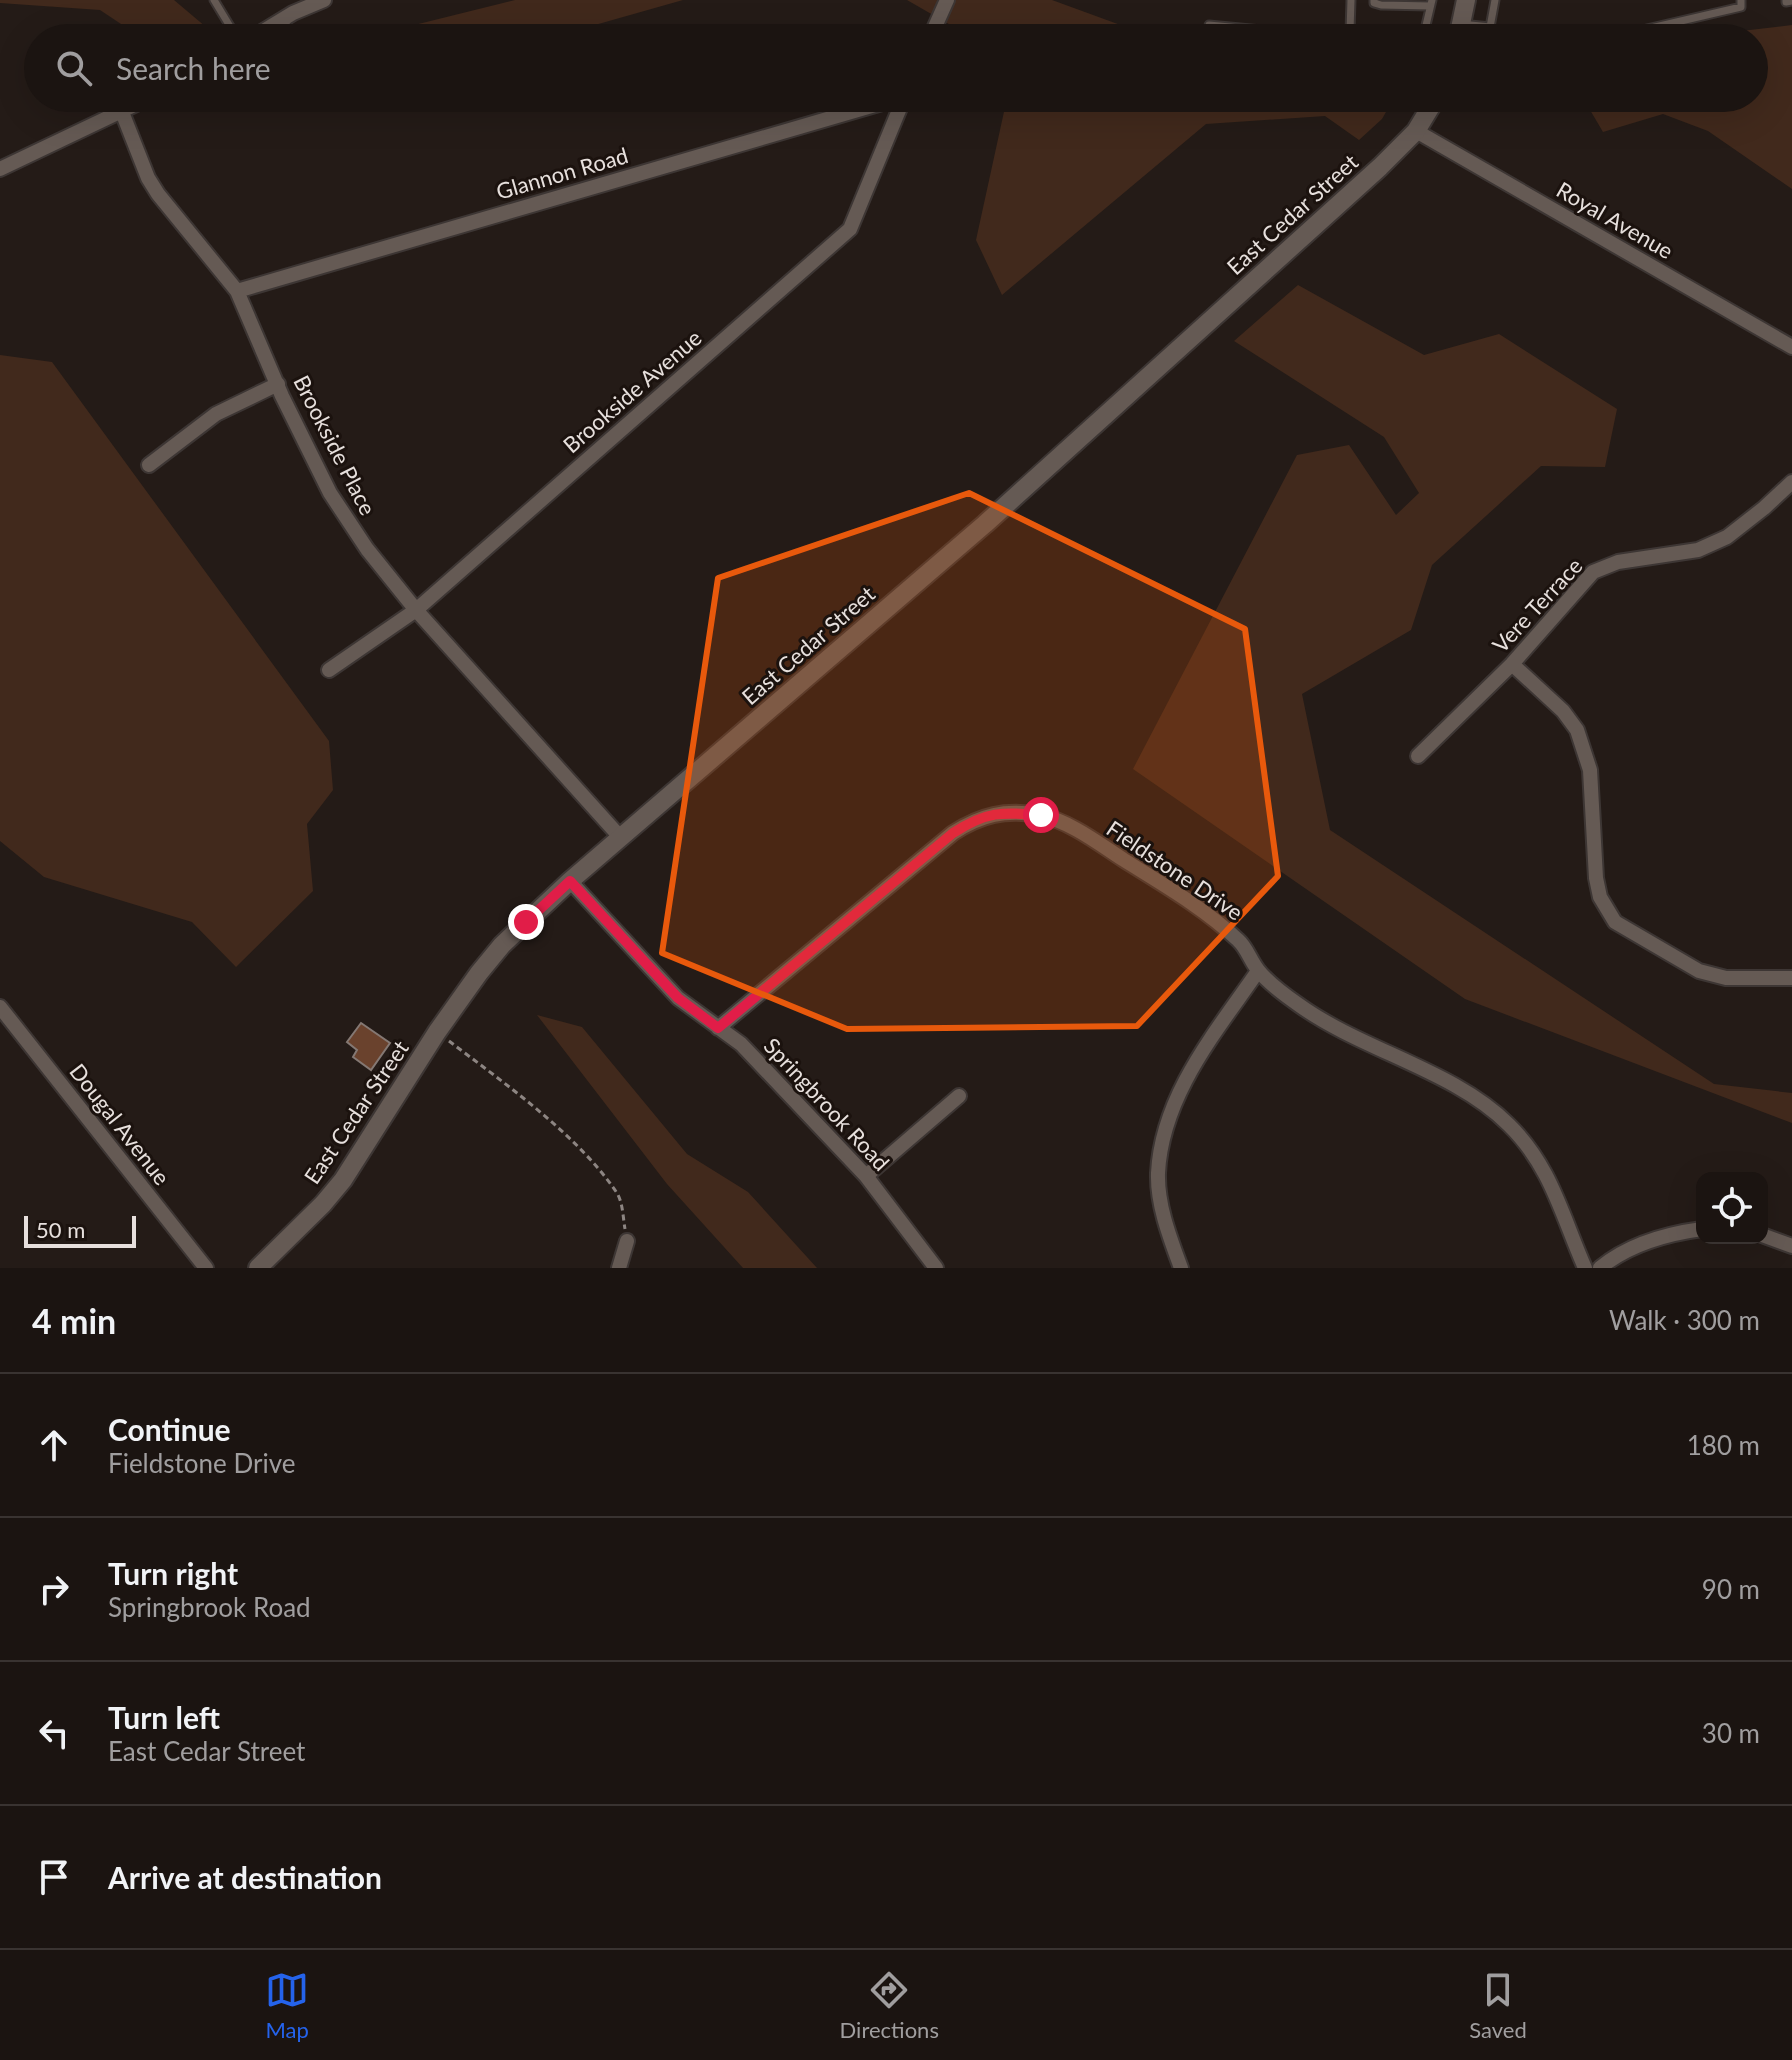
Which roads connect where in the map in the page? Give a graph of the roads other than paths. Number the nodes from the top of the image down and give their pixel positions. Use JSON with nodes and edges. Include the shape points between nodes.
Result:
{"nodes":[{"id":1,"x":214,"y":0,"type":"edge"},
{"id":2,"x":324,"y":0,"type":"edge"},
{"id":3,"x":947,"y":0,"type":"edge"},
{"id":4,"x":1351,"y":0,"type":"edge"},
{"id":5,"x":1374,"y":0,"type":"edge"},
{"id":6,"x":1466,"y":0,"type":"edge"},
{"id":7,"x":1495,"y":0,"type":"edge"},
{"id":8,"x":1741,"y":0,"type":"edge"},
{"id":9,"x":1431,"y":3,"type":"edge"},
{"id":10,"x":283,"y":19,"type":"junction"},
{"id":11,"x":229,"y":24,"type":"edge"},
{"id":12,"x":275,"y":24,"type":"edge"},
{"id":13,"x":286,"y":24,"type":"edge"},
{"id":14,"x":936,"y":24,"type":"edge"},
{"id":15,"x":1350,"y":24,"type":"edge"},
{"id":16,"x":1426,"y":24,"type":"edge"},
{"id":17,"x":1461,"y":24,"type":"edge"},
{"id":18,"x":1491,"y":24,"type":"edge"},
{"id":19,"x":1668,"y":24,"type":"edge"},
{"id":20,"x":122,"y":112,"type":"joint"},
{"id":21,"x":854,"y":112,"type":"edge"},
{"id":22,"x":896,"y":112,"type":"edge"},
{"id":23,"x":1428,"y":112,"type":"edge"},
{"id":24,"x":1416,"y":131,"type":"junction"},
{"id":25,"x":0,"y":169,"type":"edge"},
{"id":26,"x":237,"y":291,"type":"junction"},
{"id":27,"x":1792,"y":347,"type":"edge"},
{"id":28,"x":278,"y":384,"type":"junction"},
{"id":29,"x":149,"y":465,"type":"dead end"},
{"id":30,"x":1792,"y":482,"type":"edge"},
{"id":31,"x":416,"y":610,"type":"junction"},
{"id":32,"x":1512,"y":664,"type":"junction"},
{"id":33,"x":329,"y":670,"type":"dead end"},
{"id":34,"x":1418,"y":756,"type":"dead end"},
{"id":35,"x":621,"y":838,"type":"junction"},
{"id":36,"x":570,"y":881,"type":"junction"},
{"id":37,"x":1258,"y":971,"type":"junction"},
{"id":38,"x":1792,"y":978,"type":"edge"},
{"id":39,"x":0,"y":1007,"type":"edge"},
{"id":40,"x":718,"y":1028,"type":"junction"},
{"id":41,"x":959,"y":1096,"type":"dead end"},
{"id":42,"x":866,"y":1176,"type":"junction"},
{"id":43,"x":1696,"y":1230,"type":"edge"},
{"id":44,"x":1768,"y":1237,"type":"edge"},
{"id":45,"x":627,"y":1241,"type":"road end"},
{"id":46,"x":1792,"y":1246,"type":"edge"},
{"id":47,"x":206,"y":1268,"type":"edge"},
{"id":48,"x":258,"y":1268,"type":"edge"},
{"id":49,"x":619,"y":1268,"type":"edge"},
{"id":50,"x":936,"y":1268,"type":"edge"},
{"id":51,"x":1181,"y":1268,"type":"edge"},
{"id":52,"x":1585,"y":1268,"type":"edge"},
{"id":53,"x":1600,"y":1268,"type":"edge"}],
"edges":[{"from":1,"to":11,"type":"lane"},
{"from":2,"to":10,"type":"street"},
{"from":3,"to":14,"type":"street"},
{"from":4,"to":15,"type":"lane"},
{"from":5,"to":9,"type":"lane","via":[[1381,5]]},
{"from":6,"to":17,"type":"street"},
{"from":7,"to":18,"type":"lane"},
{"from":8,"to":19,"type":"lane","via":[[1741,7]]},
{"from":9,"to":16,"type":"lane"},
{"from":10,"to":12,"type":"street"},
{"from":10,"to":13,"type":"lane"},
{"from":20,"to":25,"type":"street"},
{"from":20,"to":26,"type":"street","name":"Brookside Place","via":[[158,194]]},
{"from":21,"to":26,"type":"street","name":"Glannon Road"},
{"from":22,"to":31,"type":"street","name":"Brookside Avenue","via":[[850,229]]},
{"from":23,"to":24,"type":"street","name":"East Cedar Street"},
{"from":24,"to":27,"type":"street","name":"Royal Avenue"},
{"from":24,"to":35,"type":"street","name":"East Cedar Street","via":[[1038,476]]},
{"from":26,"to":28,"type":"street","name":"Brookside Place"},
{"from":28,"to":29,"type":"street","via":[[216,414]]},
{"from":28,"to":31,"type":"street","name":"Brookside Place","via":[[330,493]]},
{"from":30,"to":32,"type":"street","name":"Vere Terrace","via":[[1727,537],[1698,550],[1618,562],[1593,572]]},
{"from":31,"to":33,"type":"street","name":"Brookside Avenue"},
{"from":31,"to":35,"type":"street","name":"Brookside Place"},
{"from":32,"to":34,"type":"street","name":"Vere Terrace"},
{"from":32,"to":38,"type":"street","via":[[1577,730],[1590,770],[1596,878],[1615,922],[1699,971],[1726,978]]},
{"from":35,"to":36,"type":"street","name":"East Cedar Street"},
{"from":36,"to":40,"type":"street","name":"Springbrook Road","via":[[678,998]]},
{"from":36,"to":48,"type":"street","name":"East Cedar Street","via":[[479,973],[343,1180]]},
{"from":37,"to":40,"type":"street","name":"Fieldstone Drive","via":[[1242,943],[1206,912],[1076,829],[1041,815],[1009,812],[976,818],[953,833]]},
{"from":37,"to":51,"type":"street","via":[[1186,1076],[1167,1126],[1158,1173],[1160,1197]]},
{"from":37,"to":52,"type":"street","name":"Fieldstone Drive","via":[[1345,1035],[1459,1088],[1507,1122],[1549,1178]]},
{"from":39,"to":47,"type":"street","name":"Dougal Avenue"},
{"from":40,"to":42,"type":"street","name":"Springbrook Road","via":[[741,1044]]},
{"from":41,"to":42,"type":"street"},
{"from":42,"to":50,"type":"street","name":"Springbrook Road"},
{"from":43,"to":53,"type":"street","via":[[1643,1242]]},
{"from":44,"to":46,"type":"street"},
{"from":45,"to":49,"type":"street"}]}
